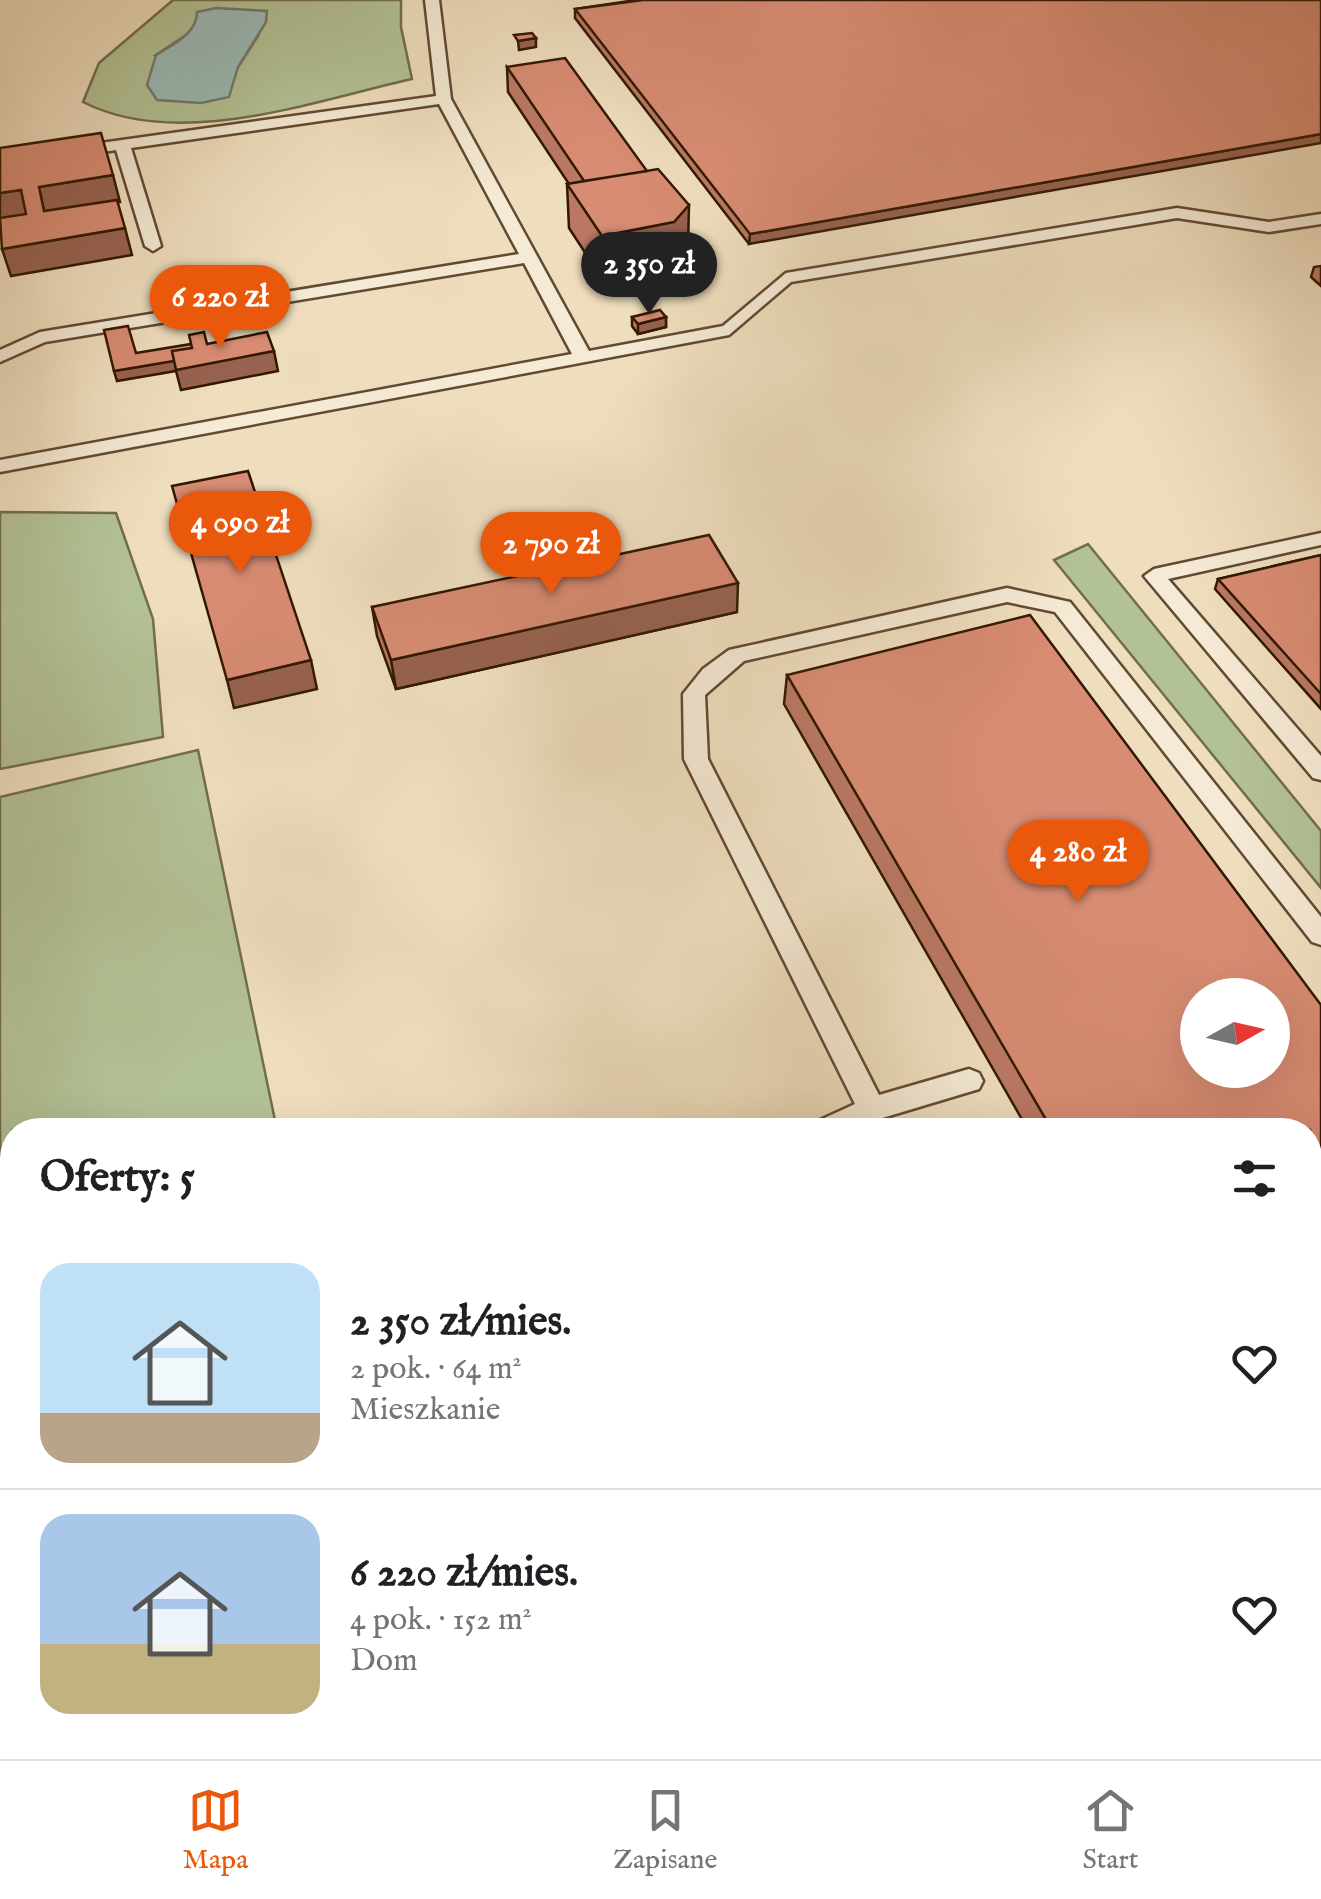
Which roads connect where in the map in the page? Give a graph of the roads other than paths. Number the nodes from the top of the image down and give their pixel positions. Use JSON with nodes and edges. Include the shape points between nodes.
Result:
{"nodes":[{"id":1,"x":432,"y":0,"type":"edge"},
{"id":2,"x":444,"y":99,"type":"junction"},
{"id":3,"x":122,"y":145,"type":"junction"},
{"id":4,"x":52,"y":156,"type":"edge"},
{"id":5,"x":1321,"y":219,"type":"edge"},
{"id":6,"x":154,"y":246,"type":"dead end"},
{"id":7,"x":528,"y":257,"type":"junction"},
{"id":8,"x":0,"y":357,"type":"edge"},
{"id":9,"x":584,"y":359,"type":"junction"},
{"id":10,"x":0,"y":466,"type":"edge"},
{"id":11,"x":1321,"y":539,"type":"edge"},
{"id":12,"x":1321,"y":772,"type":"edge"},
{"id":13,"x":1321,"y":935,"type":"edge"},
{"id":14,"x":969,"y":1082,"type":"dead end"},
{"id":15,"x":872,"y":1110,"type":"junction"},
{"id":16,"x":854,"y":1118,"type":"edge"}],
"edges":[{"from":1,"to":2,"type":"lane"},
{"from":2,"to":3,"type":"lane"},
{"from":2,"to":7,"type":"lane"},
{"from":3,"to":4,"type":"lane"},
{"from":3,"to":6,"type":"lane"},
{"from":5,"to":9,"type":"lane","via":[[1269,227],[1178,212],[786,278],[730,330]]},
{"from":7,"to":8,"type":"lane","via":[[40,337]]},
{"from":7,"to":9,"type":"lane"},
{"from":9,"to":10,"type":"lane"},
{"from":11,"to":12,"type":"lane","via":[[1154,576]]},
{"from":13,"to":15,"type":"lane","via":[[1062,607],[1008,595],[737,656],[694,694],[696,759]]},
{"from":14,"to":15,"type":"lane"},
{"from":15,"to":16,"type":"lane"}]}
